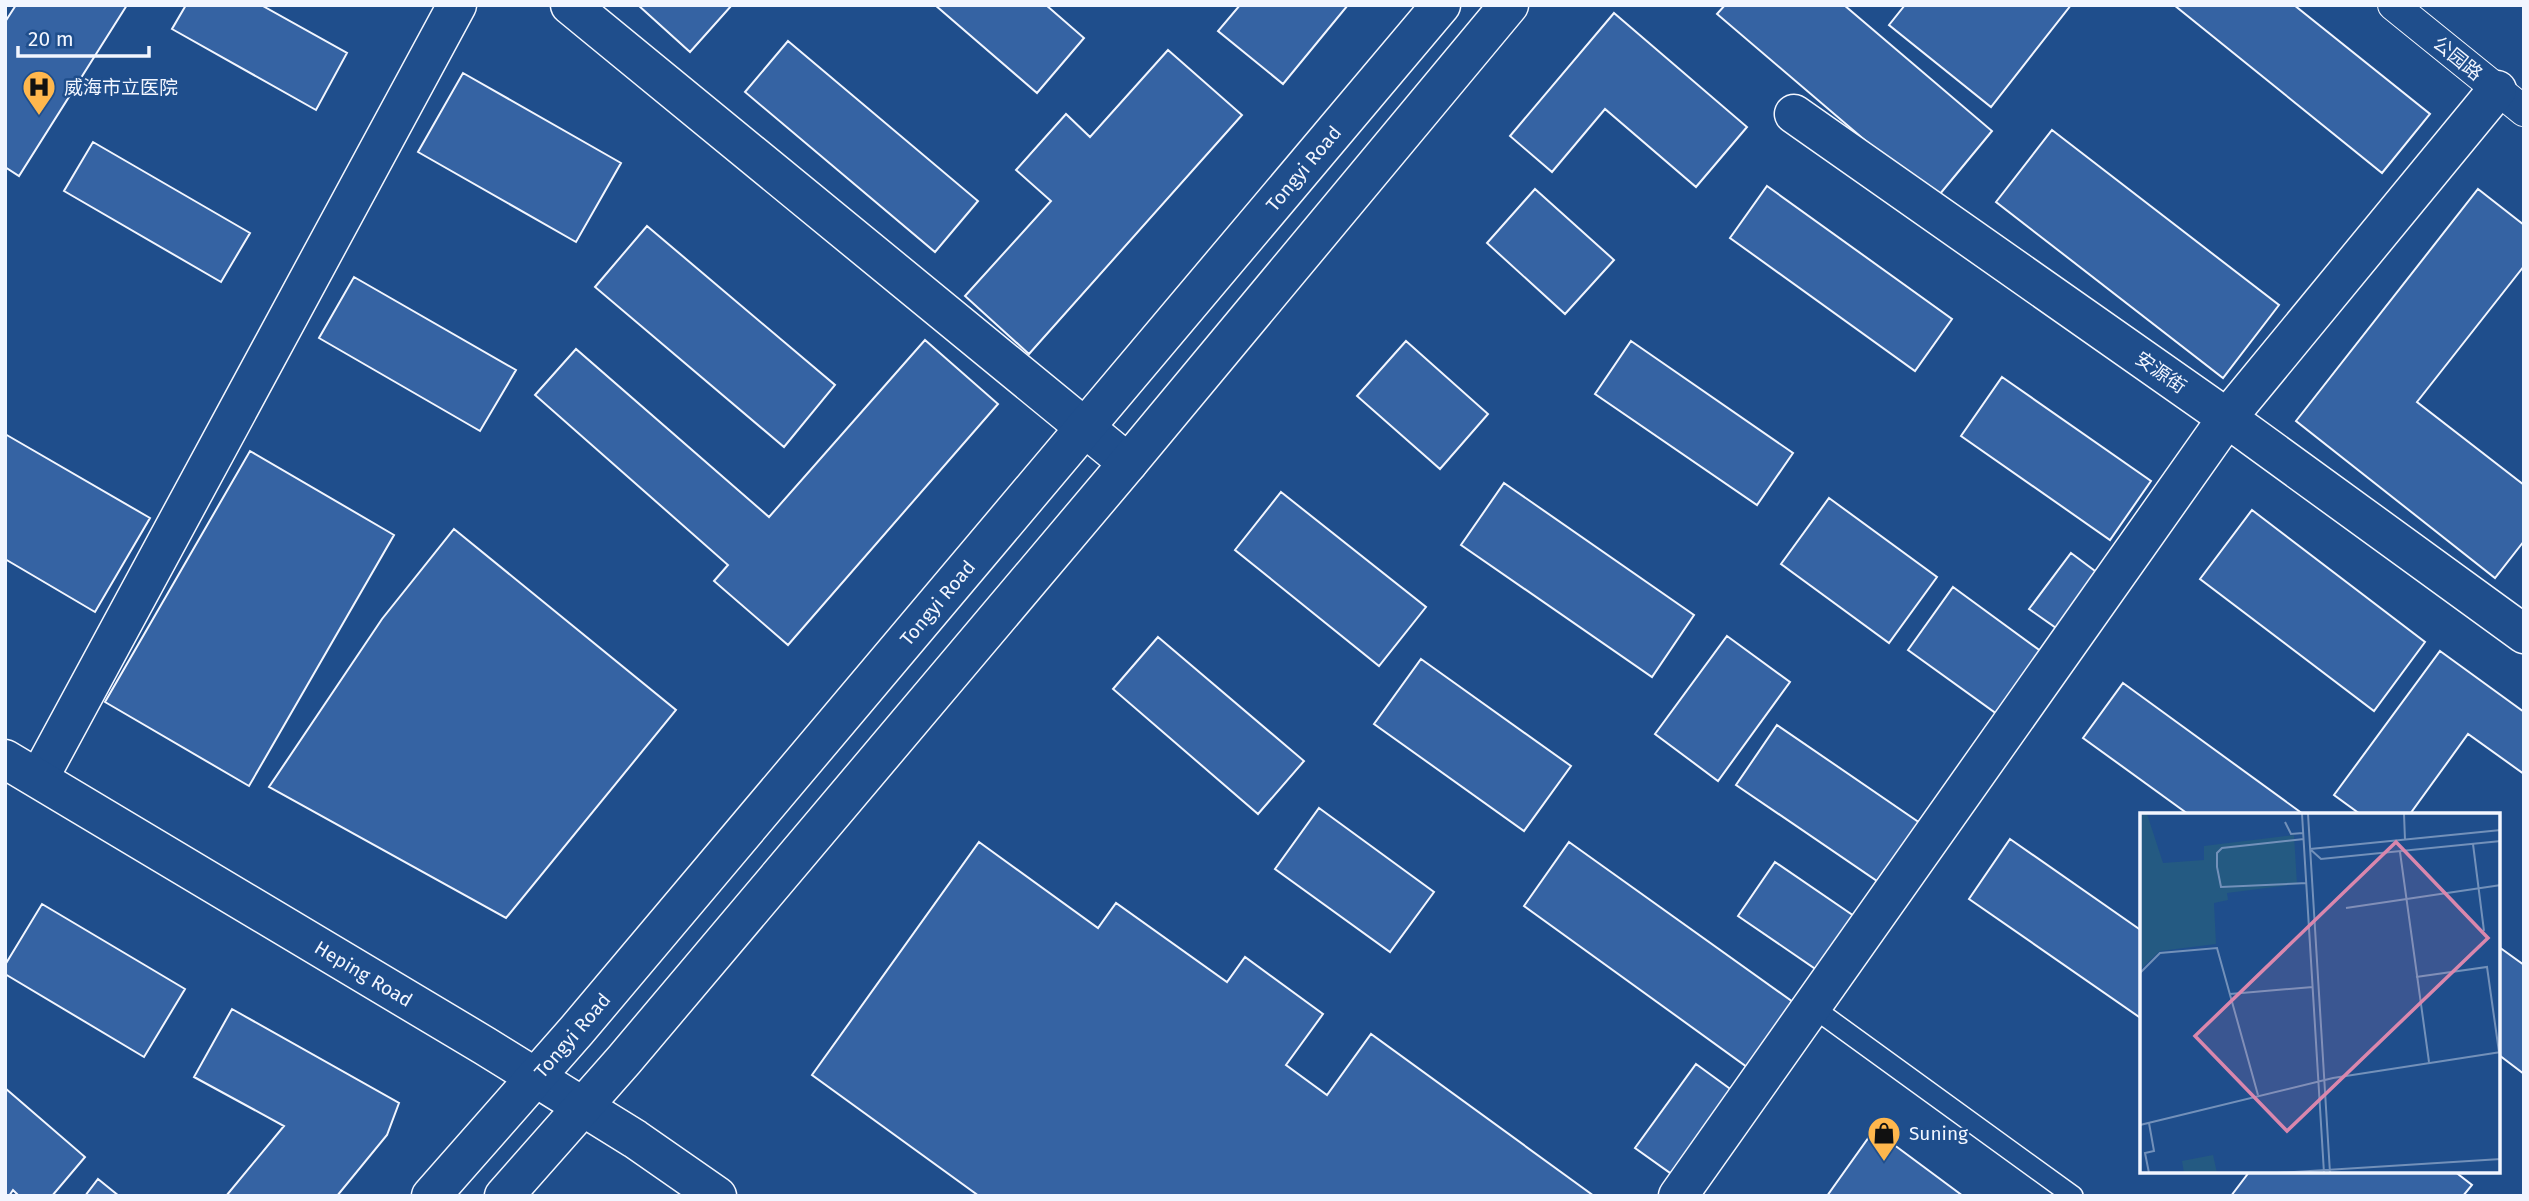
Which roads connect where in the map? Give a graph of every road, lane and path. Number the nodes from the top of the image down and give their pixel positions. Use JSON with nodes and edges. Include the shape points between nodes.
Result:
{"nodes":[{"id":1,"x":457,"y":5,"type":"edge"},
{"id":2,"x":570,"y":5,"type":"edge"},
{"id":3,"x":1441,"y":5,"type":"edge"},
{"id":4,"x":1509,"y":5,"type":"edge"},
{"id":5,"x":2393,"y":5,"type":"edge"},
{"id":6,"x":2510,"y":100,"type":"edge"},
{"id":7,"x":1794,"y":114,"type":"dead end"},
{"id":8,"x":2227,"y":418,"type":"junction"},
{"id":9,"x":1086,"y":427,"type":"junction"},
{"id":10,"x":1128,"y":463,"type":"junction"},
{"id":11,"x":2524,"y":634,"type":"edge"},
{"id":12,"x":5,"y":759,"type":"edge"},
{"id":13,"x":39,"y":778,"type":"junction"},
{"id":14,"x":1811,"y":1006,"type":"junction"},
{"id":15,"x":535,"y":1077,"type":"junction"},
{"id":16,"x":583,"y":1107,"type":"junction"},
{"id":17,"x":431,"y":1196,"type":"edge"},
{"id":18,"x":504,"y":1196,"type":"edge"},
{"id":19,"x":716,"y":1196,"type":"edge"},
{"id":20,"x":1678,"y":1196,"type":"edge"},
{"id":21,"x":2073,"y":1196,"type":"edge"}],
"edges":[{"from":1,"to":13,"type":"street"},
{"from":2,"to":9,"type":"street"},
{"from":3,"to":9,"type":"street","name":"Tongyi Road"},
{"from":4,"to":10,"type":"street"},
{"from":5,"to":6,"type":"street","name":"公园路"},
{"from":6,"to":8,"type":"street"},
{"from":7,"to":8,"type":"street","name":"安源街"},
{"from":8,"to":11,"type":"street","name":"安源街"},
{"from":8,"to":14,"type":"street"},
{"from":9,"to":10,"type":"street"},
{"from":9,"to":15,"type":"street","name":"Tongyi Road"},
{"from":10,"to":16,"type":"street"},
{"from":12,"to":13,"type":"street","name":"Heping Road"},
{"from":13,"to":15,"type":"street","name":"Heping Road"},
{"from":14,"to":20,"type":"street"},
{"from":14,"to":21,"type":"lane"},
{"from":15,"to":16,"type":"street","name":"Heping Road"},
{"from":15,"to":17,"type":"street","name":"Tongyi Road"},
{"from":16,"to":18,"type":"street"},
{"from":16,"to":19,"type":"street","name":"Heping Road"}]}
